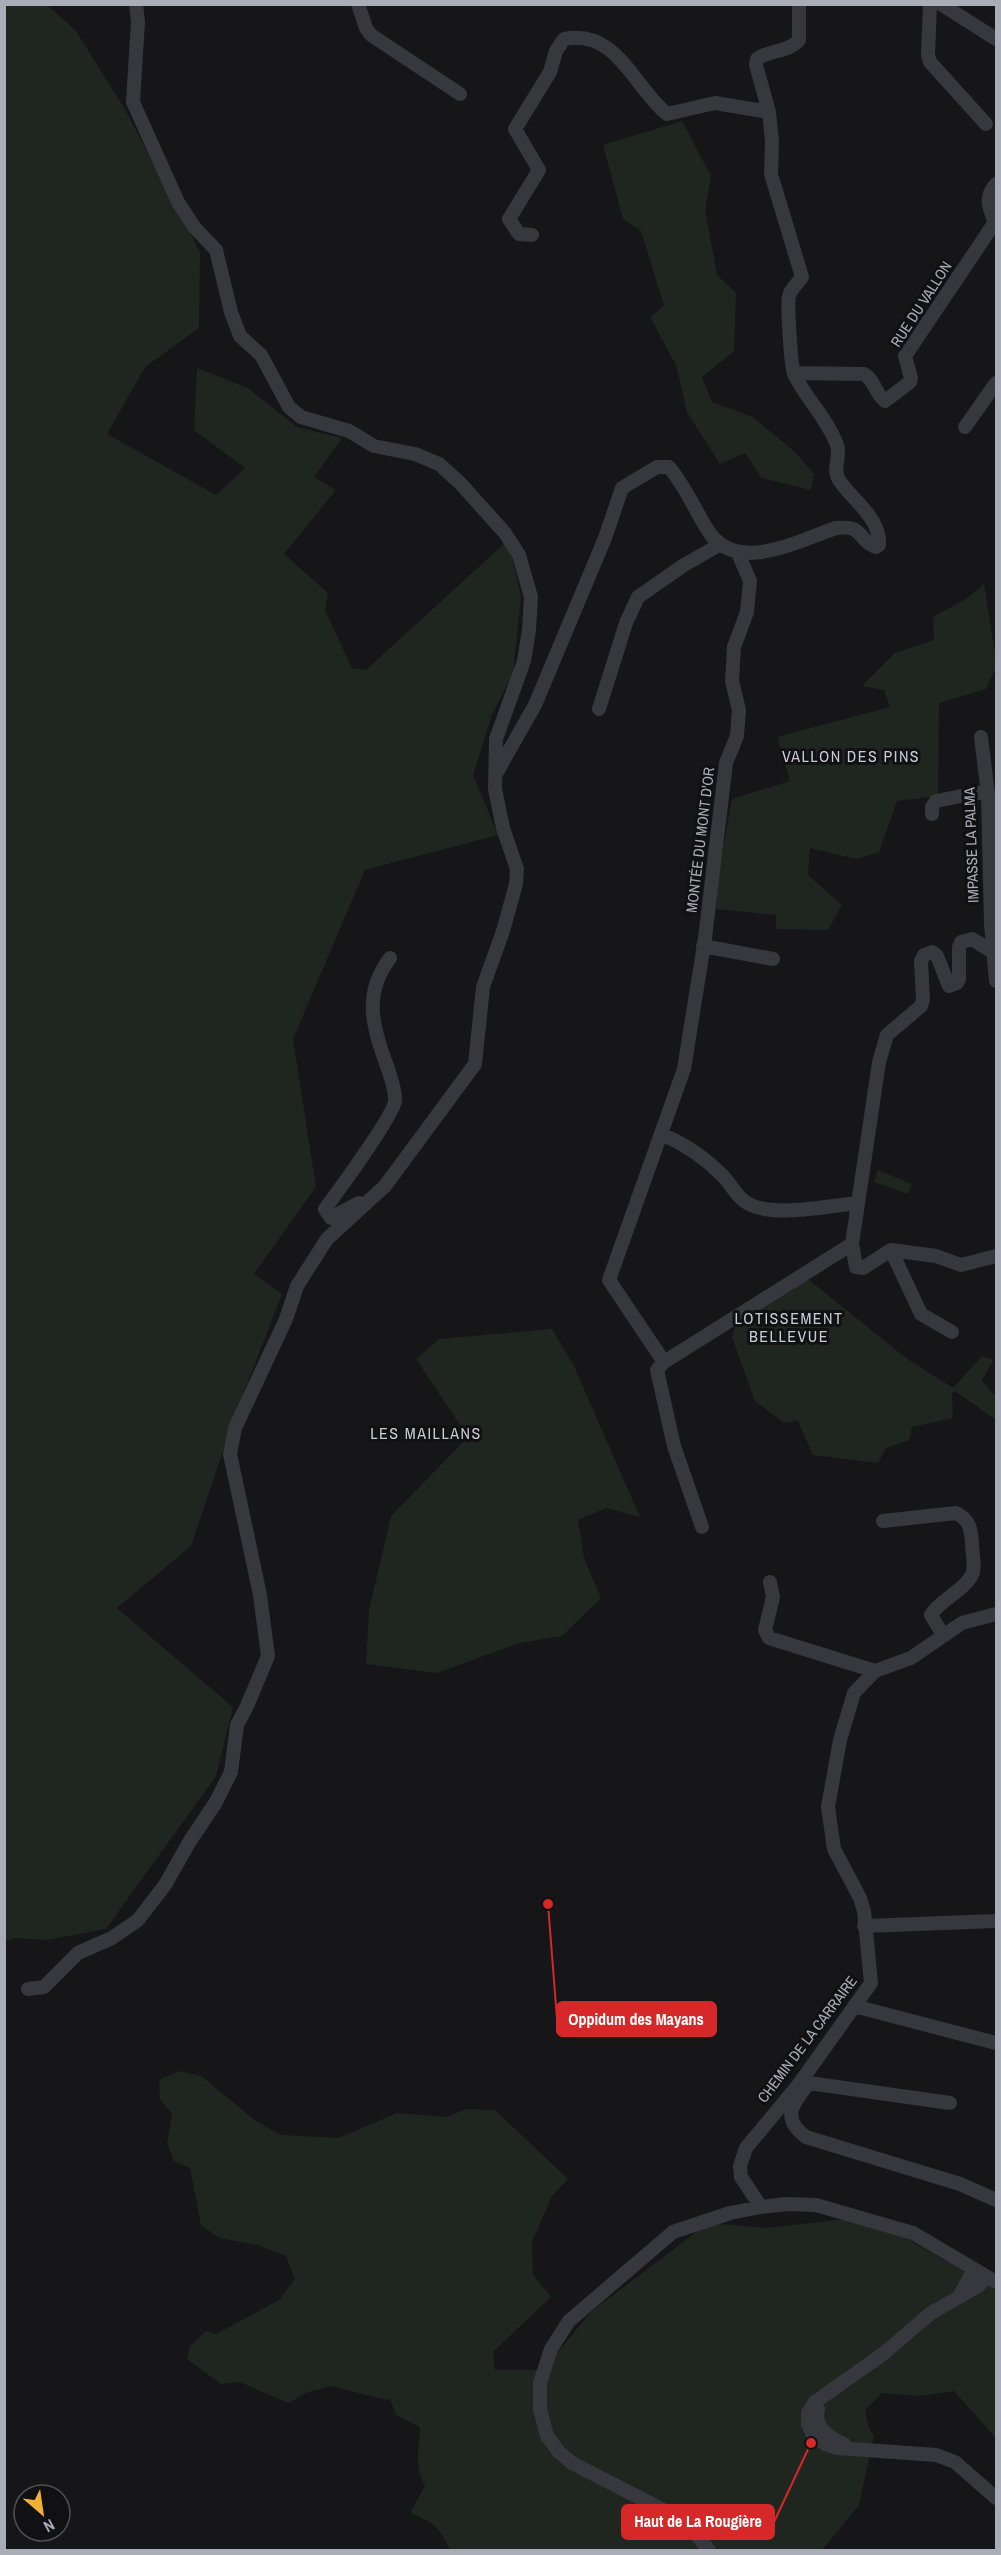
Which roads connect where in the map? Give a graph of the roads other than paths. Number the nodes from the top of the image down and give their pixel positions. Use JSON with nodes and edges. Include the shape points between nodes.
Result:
{"nodes":[{"id":1,"x":136,"y":4,"type":"edge"},
{"id":2,"x":358,"y":4,"type":"edge"},
{"id":3,"x":799,"y":4,"type":"edge"},
{"id":4,"x":930,"y":4,"type":"edge"},
{"id":5,"x":941,"y":4,"type":"edge"},
{"id":6,"x":996,"y":39,"type":"edge"},
{"id":7,"x":460,"y":94,"type":"dead end"},
{"id":8,"x":769,"y":112,"type":"junction"},
{"id":9,"x":986,"y":124,"type":"dead end"},
{"id":10,"x":996,"y":184,"type":"edge"},
{"id":11,"x":996,"y":223,"type":"edge"},
{"id":12,"x":532,"y":235,"type":"dead end"},
{"id":13,"x":794,"y":373,"type":"junction"},
{"id":14,"x":996,"y":383,"type":"edge"},
{"id":15,"x":965,"y":427,"type":"dead end"},
{"id":16,"x":719,"y":545,"type":"junction"},
{"id":17,"x":738,"y":553,"type":"junction"},
{"id":18,"x":598,"y":709,"type":"dead end"},
{"id":19,"x":981,"y":737,"type":"dead end"},
{"id":20,"x":495,"y":774,"type":"junction"},
{"id":21,"x":987,"y":791,"type":"junction"},
{"id":22,"x":932,"y":814,"type":"dead end"},
{"id":23,"x":703,"y":946,"type":"junction"},
{"id":24,"x":995,"y":953,"type":"edge"},
{"id":25,"x":390,"y":958,"type":"dead end"},
{"id":26,"x":773,"y":959,"type":"dead end"},
{"id":27,"x":996,"y":981,"type":"edge"},
{"id":28,"x":661,"y":1134,"type":"junction"},
{"id":29,"x":394,"y":1174,"type":"junction"},
{"id":30,"x":857,"y":1203,"type":"junction"},
{"id":31,"x":852,"y":1244,"type":"junction"},
{"id":32,"x":891,"y":1250,"type":"junction"},
{"id":33,"x":996,"y":1256,"type":"edge"},
{"id":34,"x":952,"y":1332,"type":"dead end"},
{"id":35,"x":664,"y":1362,"type":"junction"},
{"id":36,"x":883,"y":1521,"type":"dead end"},
{"id":37,"x":702,"y":1527,"type":"dead end"},
{"id":38,"x":770,"y":1582,"type":"dead end"},
{"id":39,"x":996,"y":1614,"type":"edge"},
{"id":40,"x":943,"y":1635,"type":"junction"},
{"id":41,"x":875,"y":1671,"type":"junction"},
{"id":42,"x":996,"y":1921,"type":"edge"},
{"id":43,"x":864,"y":1926,"type":"junction"},
{"id":44,"x":28,"y":1989,"type":"dead end"},
{"id":45,"x":854,"y":2006,"type":"junction"},
{"id":46,"x":996,"y":2043,"type":"edge"},
{"id":47,"x":950,"y":2103,"type":"dead end"},
{"id":48,"x":779,"y":2107,"type":"junction"},
{"id":49,"x":791,"y":2119,"type":"junction"},
{"id":50,"x":996,"y":2200,"type":"edge"},
{"id":51,"x":761,"y":2207,"type":"junction"},
{"id":52,"x":974,"y":2269,"type":"junction"},
{"id":53,"x":992,"y":2279,"type":"edge"},
{"id":54,"x":959,"y":2297,"type":"junction"},
{"id":55,"x":996,"y":2498,"type":"edge"},
{"id":56,"x":709,"y":2550,"type":"edge"}],
"edges":[{"from":1,"to":20,"type":"street","via":[[133,102],[178,202],[216,250],[240,336],[261,355],[290,407],[302,417],[349,431],[374,446],[415,454],[439,464],[505,533],[519,555],[531,597],[529,630],[524,661],[496,739]]},
{"from":2,"to":7,"type":"street","via":[[371,35]]},
{"from":3,"to":8,"type":"street","via":[[799,40],[794,46],[757,59]]},
{"from":4,"to":9,"type":"street","via":[[930,62]]},
{"from":5,"to":6,"type":"street"},
{"from":8,"to":12,"type":"street","via":[[715,103],[667,114],[608,46],[580,36],[564,39],[550,72],[515,129],[538,170],[509,219],[519,234]]},
{"from":8,"to":13,"type":"street","via":[[771,174],[801,277],[789,296]]},
{"from":10,"to":11,"type":"street","via":[[988,202]]},
{"from":11,"to":13,"type":"street","name":"RUE DU VALLON","via":[[905,356],[910,382],[885,401],[864,374]]},
{"from":13,"to":17,"type":"street","via":[[837,445],[839,480],[864,508],[879,545],[872,546],[858,531],[847,527],[768,551]]},
{"from":14,"to":15,"type":"street"},
{"from":16,"to":17,"type":"street"},
{"from":16,"to":18,"type":"street","via":[[638,597]]},
{"from":16,"to":20,"type":"street","via":[[669,467],[657,467],[622,488],[540,696]]},
{"from":17,"to":23,"type":"street","name":"MONTÉE DU MONT D'OR","via":[[750,581],[747,612],[734,647],[732,681],[739,710],[737,736],[726,763]]},
{"from":19,"to":21,"type":"street","name":"IMPASSE LA PALMA"},
{"from":20,"to":29,"type":"street","via":[[503,828],[517,869],[516,884],[483,987],[476,1064]]},
{"from":21,"to":22,"type":"street","via":[[936,801]]},
{"from":21,"to":24,"type":"street","name":"IMPASSE LA PALMA"},
{"from":23,"to":26,"type":"street"},
{"from":23,"to":28,"type":"street","name":"MONTÉE DU MONT D'OR","via":[[684,1069]]},
{"from":24,"to":27,"type":"street","name":"IMPASSE LA PALMA"},
{"from":24,"to":30,"type":"street","via":[[972,939],[961,942],[959,979],[949,986],[937,956],[932,952],[924,955],[921,1006],[887,1035],[879,1062]]},
{"from":25,"to":29,"type":"street","via":[[379,972],[371,1006],[395,1102],[325,1209],[331,1218],[357,1204]]},
{"from":28,"to":30,"type":"street","via":[[695,1150],[750,1205],[771,1210]]},
{"from":28,"to":35,"type":"street","name":"MONTÉE DU MONT D'OR","via":[[609,1280]]},
{"from":29,"to":44,"type":"street","via":[[327,1239],[297,1286],[286,1319],[235,1428],[230,1455],[260,1594],[268,1656],[237,1725],[231,1772],[165,1885],[138,1920],[112,1938],[78,1953],[44,1987]]},
{"from":30,"to":31,"type":"street"},
{"from":31,"to":32,"type":"street","via":[[854,1263],[863,1268]]},
{"from":31,"to":35,"type":"street"},
{"from":32,"to":33,"type":"street","via":[[936,1256],[961,1265]]},
{"from":32,"to":34,"type":"street","via":[[921,1314]]},
{"from":35,"to":37,"type":"street","via":[[657,1370],[658,1377],[674,1446]]},
{"from":36,"to":40,"type":"street","via":[[956,1513],[971,1528],[973,1572],[931,1615]]},
{"from":38,"to":41,"type":"street","via":[[773,1597],[765,1630],[769,1638]]},
{"from":39,"to":40,"type":"street","name":"CHEMIN DE LA CARRAIRE","via":[[962,1623]]},
{"from":40,"to":41,"type":"street","name":"CHEMIN DE LA CARRAIRE","via":[[911,1658]]},
{"from":41,"to":43,"type":"street","name":"CHEMIN DE LA CARRAIRE","via":[[854,1693],[840,1740],[828,1807],[834,1849],[860,1898]]},
{"from":42,"to":43,"type":"street"},
{"from":43,"to":45,"type":"street","name":"CHEMIN DE LA CARRAIRE","via":[[871,1983]]},
{"from":45,"to":46,"type":"street"},
{"from":45,"to":48,"type":"street","name":"CHEMIN DE LA CARRAIRE"},
{"from":47,"to":49,"type":"street","via":[[809,2083],[793,2103]]},
{"from":48,"to":49,"type":"street"},
{"from":48,"to":51,"type":"street","name":"CHEMIN DE LA CARRAIRE","via":[[746,2148],[740,2166],[741,2177]]},
{"from":49,"to":50,"type":"street","via":[[796,2130],[806,2137],[960,2184]]},
{"from":51,"to":52,"type":"street","via":[[816,2205],[881,2222],[932,2242]]},
{"from":51,"to":56,"type":"street","via":[[673,2232],[569,2321],[551,2349],[540,2383],[540,2409],[548,2436],[559,2452],[572,2463],[675,2516]]},
{"from":52,"to":53,"type":"street"},
{"from":52,"to":54,"type":"street"},
{"from":53,"to":54,"type":"street"},
{"from":54,"to":55,"type":"street","via":[[931,2313],[827,2394],[818,2410],[819,2425],[829,2436],[852,2448],[936,2455],[955,2462]]}]}
